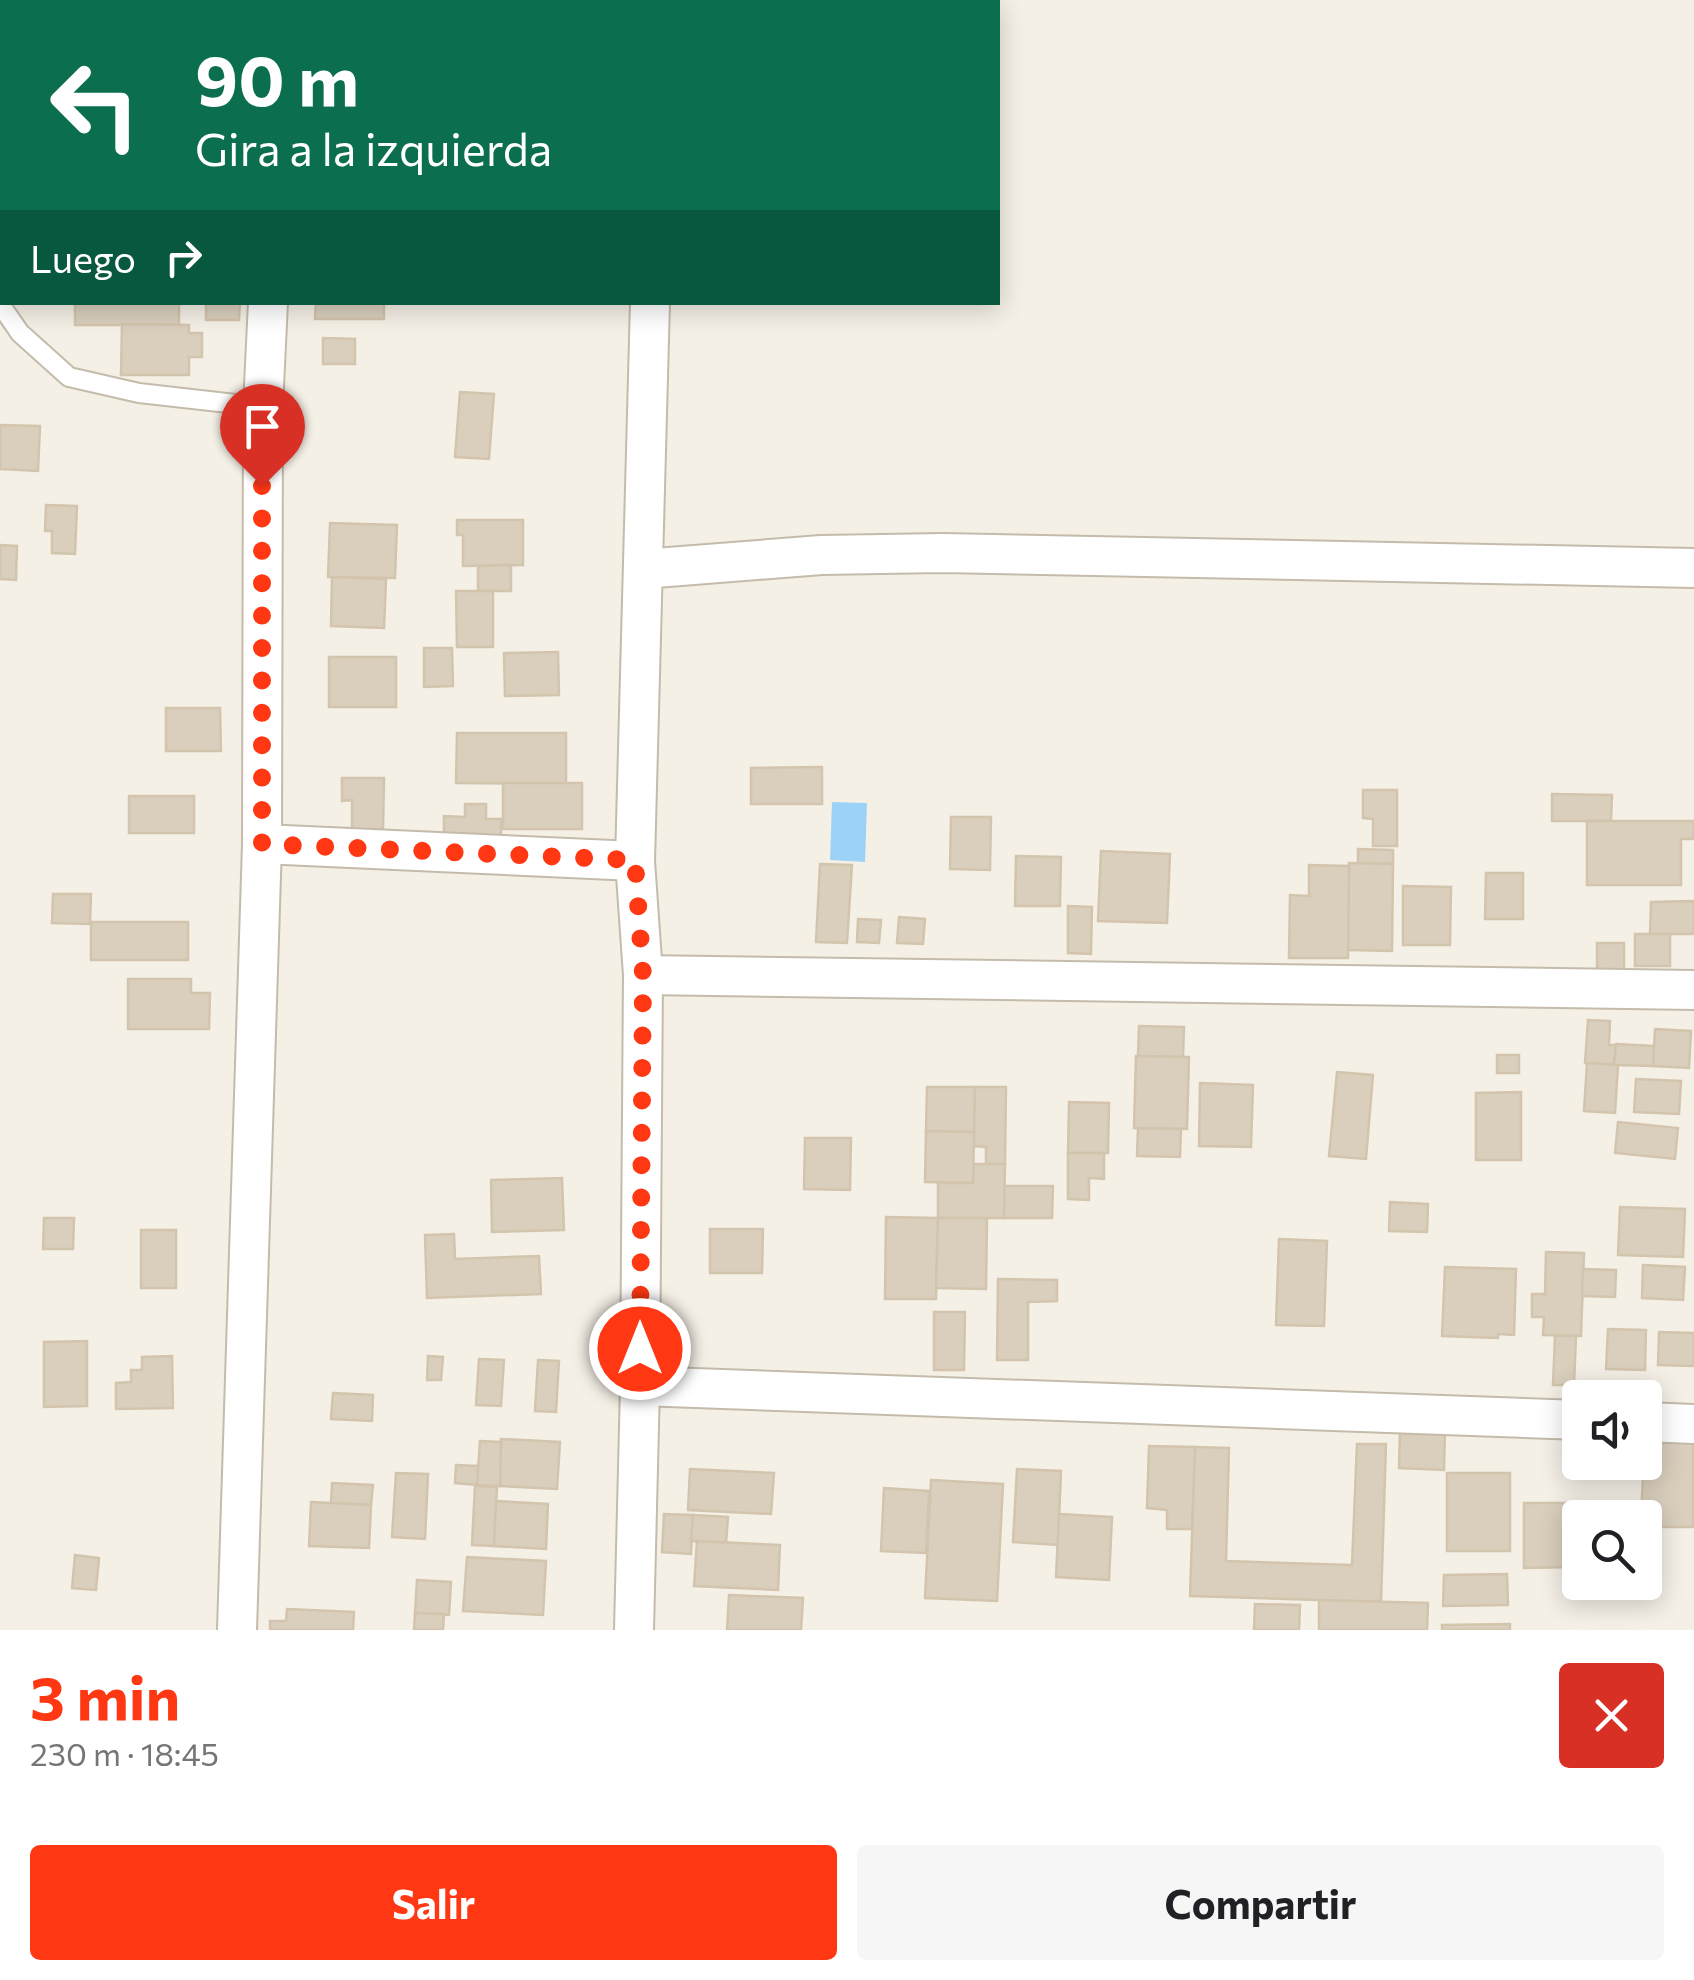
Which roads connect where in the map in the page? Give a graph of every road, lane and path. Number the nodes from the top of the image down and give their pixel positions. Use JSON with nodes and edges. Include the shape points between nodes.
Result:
{"nodes":[{"id":1,"x":1,"y":305,"type":"edge"},
{"id":2,"x":268,"y":305,"type":"edge"},
{"id":3,"x":650,"y":305,"type":"edge"},
{"id":4,"x":262,"y":407,"type":"junction"},
{"id":5,"x":1694,"y":568,"type":"edge"},
{"id":6,"x":643,"y":570,"type":"junction"},
{"id":7,"x":262,"y":844,"type":"junction"},
{"id":8,"x":635,"y":860,"type":"junction"},
{"id":9,"x":643,"y":975,"type":"junction"},
{"id":10,"x":1694,"y":990,"type":"edge"},
{"id":11,"x":640,"y":1386,"type":"junction"},
{"id":12,"x":1562,"y":1419,"type":"edge"},
{"id":13,"x":1662,"y":1423,"type":"edge"},
{"id":14,"x":1694,"y":1424,"type":"edge"},
{"id":15,"x":237,"y":1630,"type":"edge"},
{"id":16,"x":634,"y":1630,"type":"edge"}],
"edges":[{"from":1,"to":4,"type":"lane","via":[[20,333],[69,377],[139,393]]},
{"from":2,"to":4,"type":"street"},
{"from":3,"to":6,"type":"street"},
{"from":4,"to":7,"type":"street"},
{"from":5,"to":6,"type":"street","via":[[943,553],[821,554]]},
{"from":6,"to":8,"type":"street"},
{"from":7,"to":8,"type":"street"},
{"from":7,"to":15,"type":"street"},
{"from":8,"to":9,"type":"street"},
{"from":9,"to":10,"type":"street"},
{"from":9,"to":11,"type":"street"},
{"from":11,"to":12,"type":"street"},
{"from":11,"to":16,"type":"street"},
{"from":13,"to":14,"type":"street"}]}
